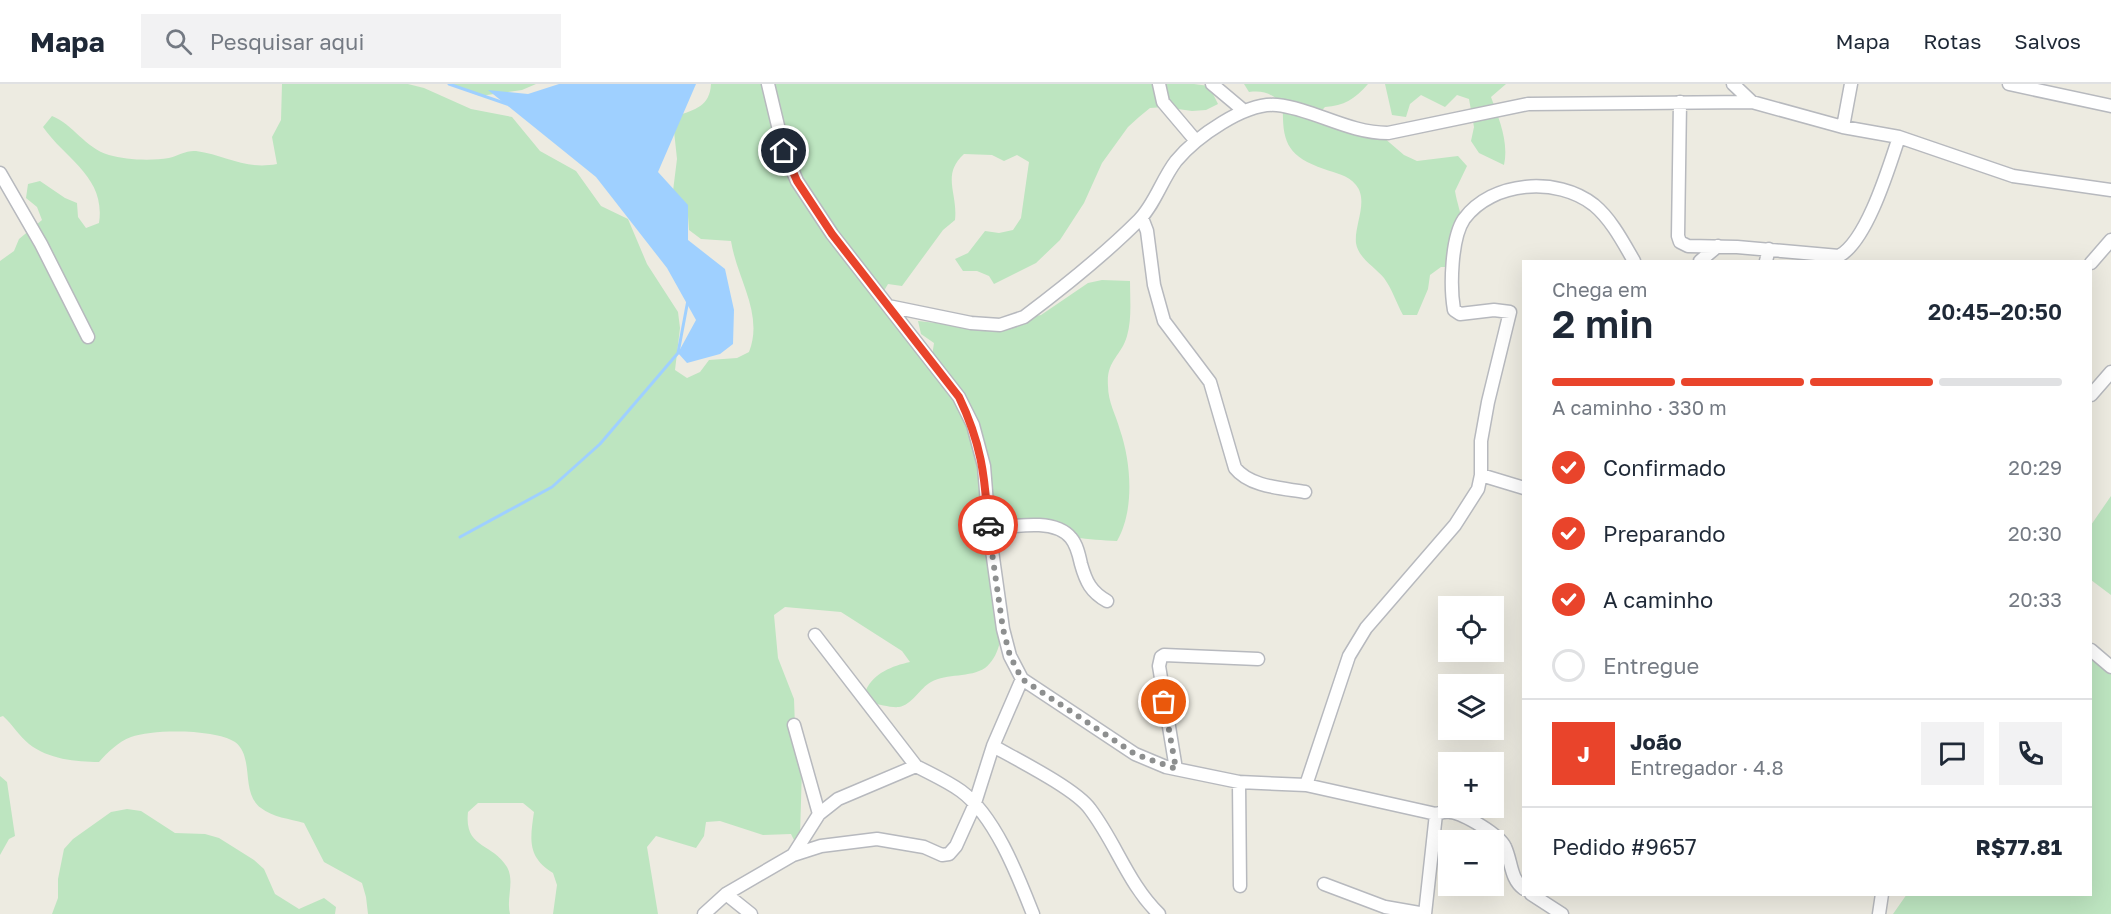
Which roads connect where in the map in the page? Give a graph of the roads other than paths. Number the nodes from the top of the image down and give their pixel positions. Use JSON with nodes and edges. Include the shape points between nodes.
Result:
{"nodes":[{"id":1,"x":768,"y":84,"type":"edge"},
{"id":2,"x":1159,"y":84,"type":"edge"},
{"id":3,"x":1212,"y":84,"type":"edge"},
{"id":4,"x":1732,"y":84,"type":"edge"},
{"id":5,"x":1851,"y":84,"type":"edge"},
{"id":6,"x":2008,"y":84,"type":"edge"},
{"id":7,"x":1680,"y":102,"type":"junction"},
{"id":8,"x":1752,"y":102,"type":"junction"},
{"id":9,"x":2111,"y":106,"type":"edge"},
{"id":10,"x":1243,"y":110,"type":"junction"},
{"id":11,"x":1843,"y":127,"type":"junction"},
{"id":12,"x":1899,"y":137,"type":"junction"},
{"id":13,"x":1196,"y":141,"type":"junction"},
{"id":14,"x":0,"y":173,"type":"edge"},
{"id":15,"x":2111,"y":190,"type":"edge"},
{"id":16,"x":1142,"y":218,"type":"junction"},
{"id":17,"x":2111,"y":240,"type":"edge"},
{"id":18,"x":1718,"y":246,"type":"junction"},
{"id":19,"x":1768,"y":255,"type":"edge"},
{"id":20,"x":1804,"y":257,"type":"edge"},
{"id":21,"x":1840,"y":258,"type":"edge"},
{"id":22,"x":1633,"y":260,"type":"edge"},
{"id":23,"x":1701,"y":260,"type":"edge"},
{"id":24,"x":2092,"y":263,"type":"edge"},
{"id":25,"x":888,"y":306,"type":"junction"},
{"id":26,"x":88,"y":337,"type":"dead end"},
{"id":27,"x":2111,"y":372,"type":"edge"},
{"id":28,"x":2094,"y":390,"type":"edge"},
{"id":29,"x":1481,"y":475,"type":"junction"},
{"id":30,"x":1522,"y":487,"type":"edge"},
{"id":31,"x":1305,"y":492,"type":"dead end"},
{"id":32,"x":989,"y":529,"type":"junction"},
{"id":33,"x":1107,"y":601,"type":"dead end"},
{"id":34,"x":815,"y":635,"type":"dead end"},
{"id":35,"x":2092,"y":651,"type":"edge"},
{"id":36,"x":1258,"y":659,"type":"dead end"},
{"id":37,"x":2111,"y":667,"type":"edge"},
{"id":38,"x":1022,"y":679,"type":"junction"},
{"id":39,"x":794,"y":725,"type":"dead end"},
{"id":40,"x":993,"y":746,"type":"junction"},
{"id":41,"x":916,"y":766,"type":"junction"},
{"id":42,"x":1176,"y":769,"type":"junction"},
{"id":43,"x":1239,"y":782,"type":"junction"},
{"id":44,"x":1306,"y":785,"type":"junction"},
{"id":45,"x":974,"y":806,"type":"junction"},
{"id":46,"x":819,"y":814,"type":"junction"},
{"id":47,"x":1436,"y":814,"type":"junction"},
{"id":48,"x":793,"y":855,"type":"junction"},
{"id":49,"x":1324,"y":884,"type":"dead end"},
{"id":50,"x":1240,"y":885,"type":"dead end"},
{"id":51,"x":1522,"y":887,"type":"edge"},
{"id":52,"x":726,"y":894,"type":"junction"},
{"id":53,"x":1534,"y":896,"type":"edge"},
{"id":54,"x":1882,"y":896,"type":"edge"},
{"id":55,"x":704,"y":914,"type":"edge"},
{"id":56,"x":751,"y":914,"type":"edge"},
{"id":57,"x":1033,"y":914,"type":"edge"},
{"id":58,"x":1159,"y":914,"type":"edge"},
{"id":59,"x":1425,"y":914,"type":"edge"},
{"id":60,"x":1562,"y":914,"type":"edge"},
{"id":61,"x":1879,"y":914,"type":"edge"}],
"edges":[{"from":1,"to":25,"type":"street","via":[[784,151],[797,181]]},
{"from":2,"to":13,"type":"street","via":[[1164,102]]},
{"from":3,"to":10,"type":"street"},
{"from":4,"to":8,"type":"street"},
{"from":5,"to":11,"type":"street"},
{"from":6,"to":9,"type":"street"},
{"from":7,"to":8,"type":"street"},
{"from":7,"to":10,"type":"street","via":[[1512,105],[1388,133],[1370,133],[1277,105]]},
{"from":7,"to":18,"type":"street","via":[[1680,242],[1688,246]]},
{"from":8,"to":11,"type":"street"},
{"from":10,"to":13,"type":"street"},
{"from":11,"to":12,"type":"street"},
{"from":12,"to":15,"type":"street","via":[[2013,176]]},
{"from":12,"to":21,"type":"street","via":[[1883,186]]},
{"from":13,"to":16,"type":"street","via":[[1176,161]]},
{"from":14,"to":26,"type":"street"},
{"from":16,"to":25,"type":"street","via":[[1054,295],[1013,323],[971,323]]},
{"from":16,"to":31,"type":"street","via":[[1164,321],[1210,382],[1235,468],[1258,483]]},
{"from":17,"to":24,"type":"street"},
{"from":18,"to":19,"type":"street"},
{"from":18,"to":23,"type":"street"},
{"from":19,"to":20,"type":"street"},
{"from":20,"to":21,"type":"street"},
{"from":22,"to":29,"type":"street","via":[[1594,205],[1566,190],[1507,190],[1492,195],[1463,220],[1453,270],[1454,310],[1460,314],[1510,312],[1481,441]]},
{"from":25,"to":32,"type":"street","via":[[959,397],[973,425],[984,466]]},
{"from":27,"to":28,"type":"street"},
{"from":29,"to":30,"type":"street"},
{"from":29,"to":44,"type":"street","via":[[1478,489],[1455,525],[1365,628],[1349,656]]},
{"from":32,"to":33,"type":"street","via":[[1019,526],[1063,531],[1076,548],[1090,589]]},
{"from":32,"to":38,"type":"street","via":[[1003,629],[1010,656]]},
{"from":34,"to":41,"type":"street"},
{"from":35,"to":37,"type":"street"},
{"from":36,"to":42,"type":"street","via":[[1161,657],[1159,666]]},
{"from":38,"to":40,"type":"street"},
{"from":38,"to":42,"type":"street","via":[[1135,754]]},
{"from":39,"to":46,"type":"street"},
{"from":40,"to":45,"type":"street"},
{"from":40,"to":58,"type":"street","via":[[1089,807],[1130,879]]},
{"from":41,"to":45,"type":"street","via":[[962,792]]},
{"from":41,"to":46,"type":"street","via":[[856,789]]},
{"from":42,"to":43,"type":"street"},
{"from":43,"to":44,"type":"street"},
{"from":43,"to":50,"type":"street"},
{"from":44,"to":47,"type":"street"},
{"from":45,"to":48,"type":"street","via":[[957,846],[946,856],[924,847],[877,839],[821,846]]},
{"from":45,"to":57,"type":"street","via":[[1002,842]]},
{"from":46,"to":48,"type":"street"},
{"from":47,"to":51,"type":"street","via":[[1457,814],[1501,841],[1514,879]]},
{"from":47,"to":59,"type":"street"},
{"from":48,"to":52,"type":"street"},
{"from":49,"to":59,"type":"street","via":[[1385,907]]},
{"from":52,"to":55,"type":"street"},
{"from":52,"to":56,"type":"street"},
{"from":53,"to":60,"type":"street"},
{"from":54,"to":61,"type":"street"}]}
